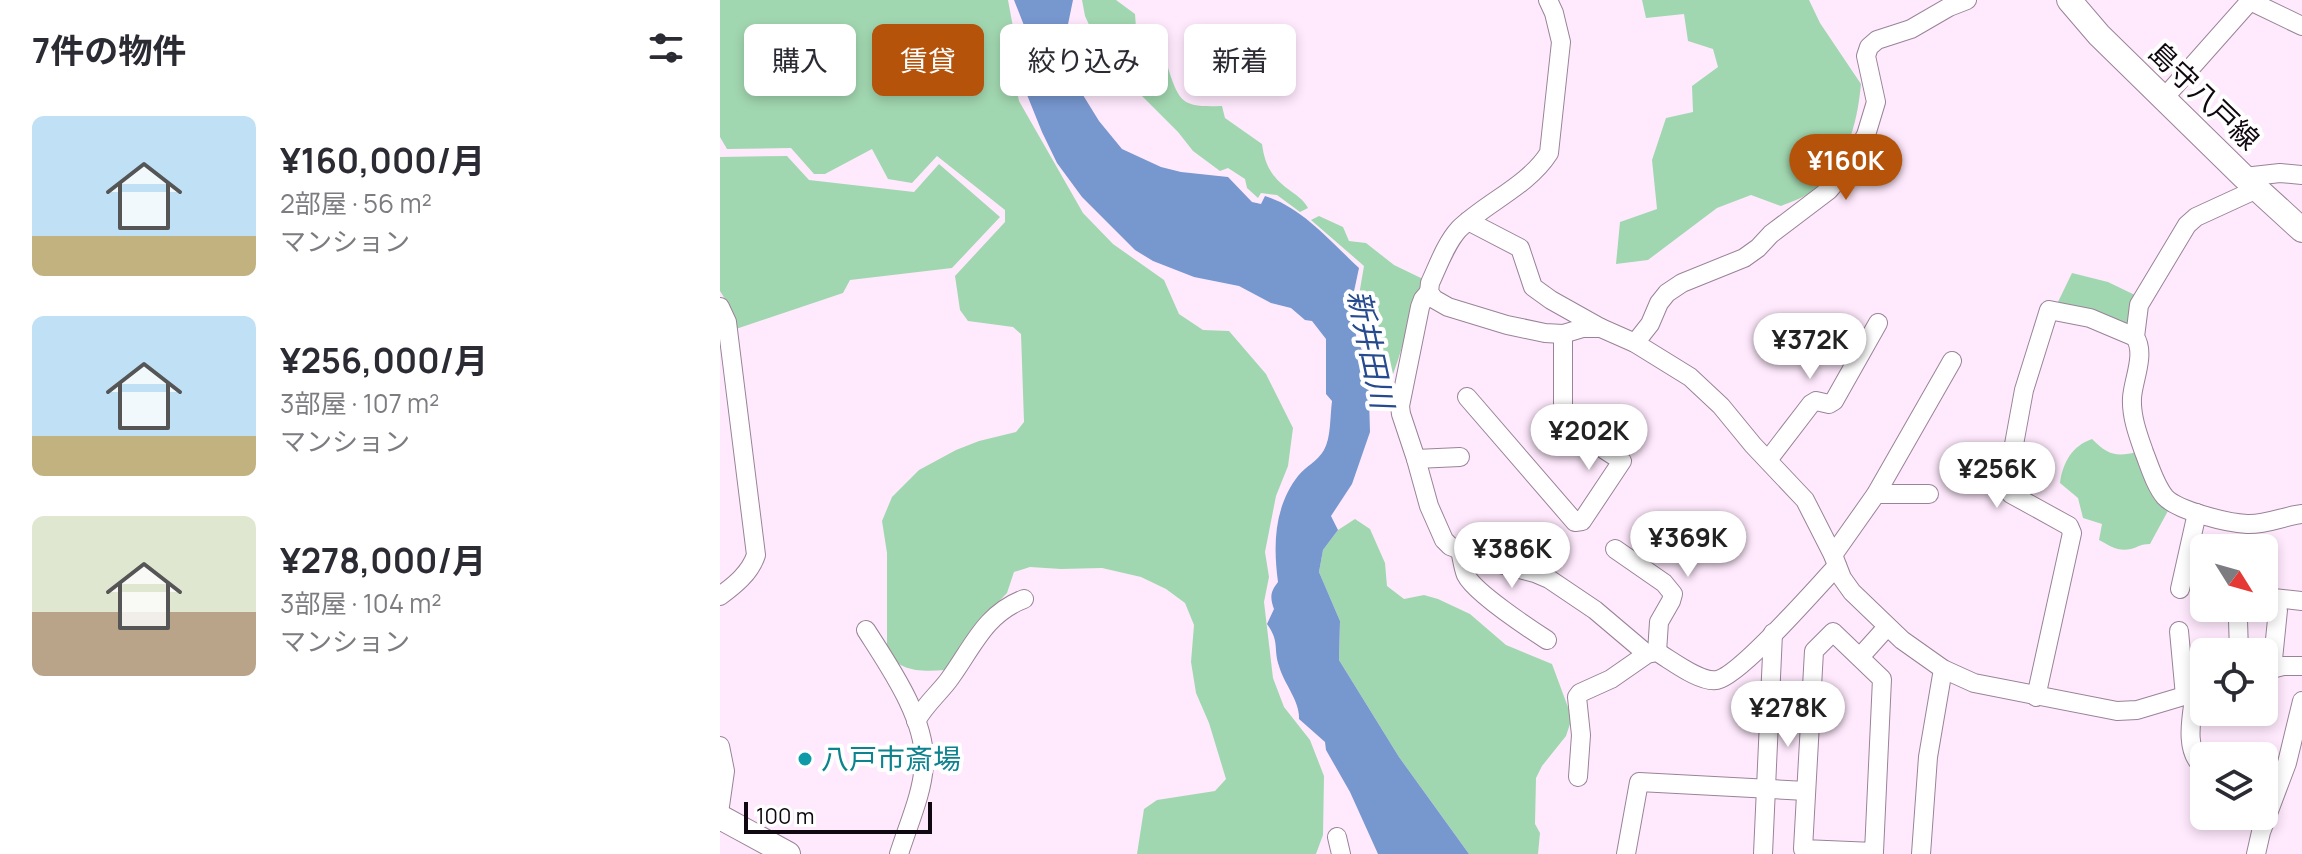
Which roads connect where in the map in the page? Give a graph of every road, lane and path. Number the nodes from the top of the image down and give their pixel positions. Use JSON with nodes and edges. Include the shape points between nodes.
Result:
{"nodes":[{"id":1,"x":1548,"y":0,"type":"edge"},
{"id":2,"x":1967,"y":0,"type":"edge"},
{"id":3,"x":2069,"y":0,"type":"edge"},
{"id":4,"x":2302,"y":26,"type":"edge"},
{"id":5,"x":2164,"y":98,"type":"junction"},
{"id":6,"x":2302,"y":175,"type":"edge"},
{"id":7,"x":2251,"y":183,"type":"junction"},
{"id":8,"x":1468,"y":221,"type":"junction"},
{"id":9,"x":2302,"y":230,"type":"edge"},
{"id":10,"x":1429,"y":292,"type":"junction"},
{"id":11,"x":720,"y":307,"type":"edge"},
{"id":12,"x":1878,"y":323,"type":"dead end"},
{"id":13,"x":1601,"y":328,"type":"junction"},
{"id":14,"x":1563,"y":334,"type":"junction"},
{"id":15,"x":2135,"y":337,"type":"junction"},
{"id":16,"x":1635,"y":343,"type":"junction"},
{"id":17,"x":1952,"y":361,"type":"dead end"},
{"id":18,"x":1467,"y":397,"type":"dead end"},
{"id":19,"x":1460,"y":457,"type":"dead end"},
{"id":20,"x":1416,"y":459,"type":"junction"},
{"id":21,"x":1768,"y":460,"type":"junction"},
{"id":22,"x":1876,"y":494,"type":"junction"},
{"id":23,"x":1929,"y":494,"type":"dead end"},
{"id":24,"x":2197,"y":513,"type":"junction"},
{"id":25,"x":2302,"y":514,"type":"edge"},
{"id":26,"x":1615,"y":549,"type":"dead end"},
{"id":27,"x":1460,"y":550,"type":"junction"},
{"id":28,"x":1835,"y":560,"type":"junction"},
{"id":29,"x":2180,"y":589,"type":"dead end"},
{"id":30,"x":720,"y":596,"type":"edge"},
{"id":31,"x":1024,"y":599,"type":"dead end"},
{"id":32,"x":2302,"y":601,"type":"edge"},
{"id":33,"x":2278,"y":603,"type":"edge"},
{"id":34,"x":1887,"y":627,"type":"junction"},
{"id":35,"x":866,"y":630,"type":"dead end"},
{"id":36,"x":2179,"y":631,"type":"dead end"},
{"id":37,"x":1773,"y":633,"type":"junction"},
{"id":38,"x":1547,"y":640,"type":"dead end"},
{"id":39,"x":1652,"y":653,"type":"junction"},
{"id":40,"x":1860,"y":657,"type":"junction"},
{"id":41,"x":2302,"y":666,"type":"edge"},
{"id":42,"x":2278,"y":667,"type":"edge"},
{"id":43,"x":1943,"y":669,"type":"junction"},
{"id":44,"x":2190,"y":674,"type":"edge"},
{"id":45,"x":2190,"y":694,"type":"edge"},
{"id":46,"x":2036,"y":697,"type":"junction"},
{"id":47,"x":2302,"y":701,"type":"edge"},
{"id":48,"x":916,"y":721,"type":"junction"},
{"id":49,"x":720,"y":746,"type":"edge"},
{"id":50,"x":2278,"y":772,"type":"edge"},
{"id":51,"x":1578,"y":777,"type":"dead end"},
{"id":52,"x":1764,"y":790,"type":"junction"},
{"id":53,"x":1806,"y":791,"type":"junction"},
{"id":54,"x":720,"y":806,"type":"edge"},
{"id":55,"x":720,"y":817,"type":"edge"},
{"id":56,"x":2261,"y":830,"type":"edge"},
{"id":57,"x":774,"y":851,"type":"edge"},
{"id":58,"x":899,"y":854,"type":"edge"},
{"id":59,"x":1626,"y":854,"type":"edge"},
{"id":60,"x":1763,"y":854,"type":"edge"},
{"id":61,"x":1921,"y":854,"type":"edge"},
{"id":62,"x":2256,"y":854,"type":"edge"}],
"edges":[{"from":1,"to":8,"type":"street","via":[[1561,42],[1549,153],[1542,165]]},
{"from":2,"to":16,"type":"street","via":[[1869,47],[1866,56],[1876,102],[1847,169],[1829,190],[1744,258],[1667,293]]},
{"from":3,"to":5,"type":"main road","name":"島守八戸線"},
{"from":4,"to":5,"type":"street","via":[[2250,1]]},
{"from":5,"to":7,"type":"main road","name":"島守八戸線"},
{"from":6,"to":7,"type":"street","via":[[2280,173]]},
{"from":7,"to":9,"type":"main road","name":"島守八戸線"},
{"from":7,"to":15,"type":"street","via":[[2187,225],[2139,305]]},
{"from":8,"to":10,"type":"street","via":[[1440,261]]},
{"from":8,"to":13,"type":"street","via":[[1520,248],[1533,287]]},
{"from":10,"to":14,"type":"street","via":[[1448,307],[1507,325]]},
{"from":10,"to":20,"type":"street","via":[[1420,307],[1400,406]]},
{"from":11,"to":30,"type":"street","via":[[727,322],[756,555],[737,583]]},
{"from":12,"to":21,"type":"street","via":[[1834,401],[1811,404]]},
{"from":13,"to":14,"type":"street"},
{"from":13,"to":16,"type":"street"},
{"from":14,"to":18,"type":"street","via":[[1563,414],[1577,432],[1622,461],[1582,521],[1575,522]]},
{"from":15,"to":24,"type":"street","via":[[2132,409],[2148,462],[2165,497]]},
{"from":15,"to":46,"type":"street","via":[[2090,318],[2049,310],[2024,390],[2006,488],[2069,526],[2072,533]]},
{"from":16,"to":21,"type":"street","via":[[1690,377]]},
{"from":17,"to":22,"type":"street"},
{"from":19,"to":20,"type":"street"},
{"from":20,"to":27,"type":"street","via":[[1436,524],[1450,546]]},
{"from":21,"to":28,"type":"street","via":[[1805,500]]},
{"from":22,"to":23,"type":"street"},
{"from":22,"to":28,"type":"street"},
{"from":24,"to":25,"type":"street","via":[[2248,524]]},
{"from":24,"to":29,"type":"street"},
{"from":26,"to":39,"type":"street","via":[[1673,594]]},
{"from":27,"to":38,"type":"street","via":[[1473,584]]},
{"from":27,"to":39,"type":"street","via":[[1549,579]]},
{"from":28,"to":34,"type":"street","via":[[1852,592]]},
{"from":28,"to":37,"type":"street"},
{"from":31,"to":48,"type":"street","via":[[991,619]]},
{"from":32,"to":33,"type":"street"},
{"from":34,"to":40,"type":"street"},
{"from":34,"to":43,"type":"street"},
{"from":35,"to":48,"type":"street"},
{"from":36,"to":44,"type":"street"},
{"from":37,"to":39,"type":"street","via":[[1717,680],[1698,677]]},
{"from":37,"to":52,"type":"street"},
{"from":39,"to":51,"type":"street","via":[[1577,697]]},
{"from":40,"to":53,"type":"street","via":[[1833,632],[1814,651]]},
{"from":40,"to":53,"type":"street","via":[[1882,679],[1874,852],[1803,849]]},
{"from":41,"to":42,"type":"street"},
{"from":43,"to":46,"type":"street","via":[[1974,683]]},
{"from":43,"to":61,"type":"street","via":[[1928,757]]},
{"from":45,"to":46,"type":"street","via":[[2117,711]]},
{"from":47,"to":50,"type":"street","via":[[2287,763]]},
{"from":48,"to":58,"type":"street","via":[[924,765]]},
{"from":49,"to":54,"type":"street","via":[[725,771]]},
{"from":52,"to":53,"type":"street"},
{"from":52,"to":59,"type":"street","via":[[1639,782]]},
{"from":52,"to":60,"type":"street"},
{"from":55,"to":57,"type":"main road"},
{"from":56,"to":62,"type":"street"}]}
